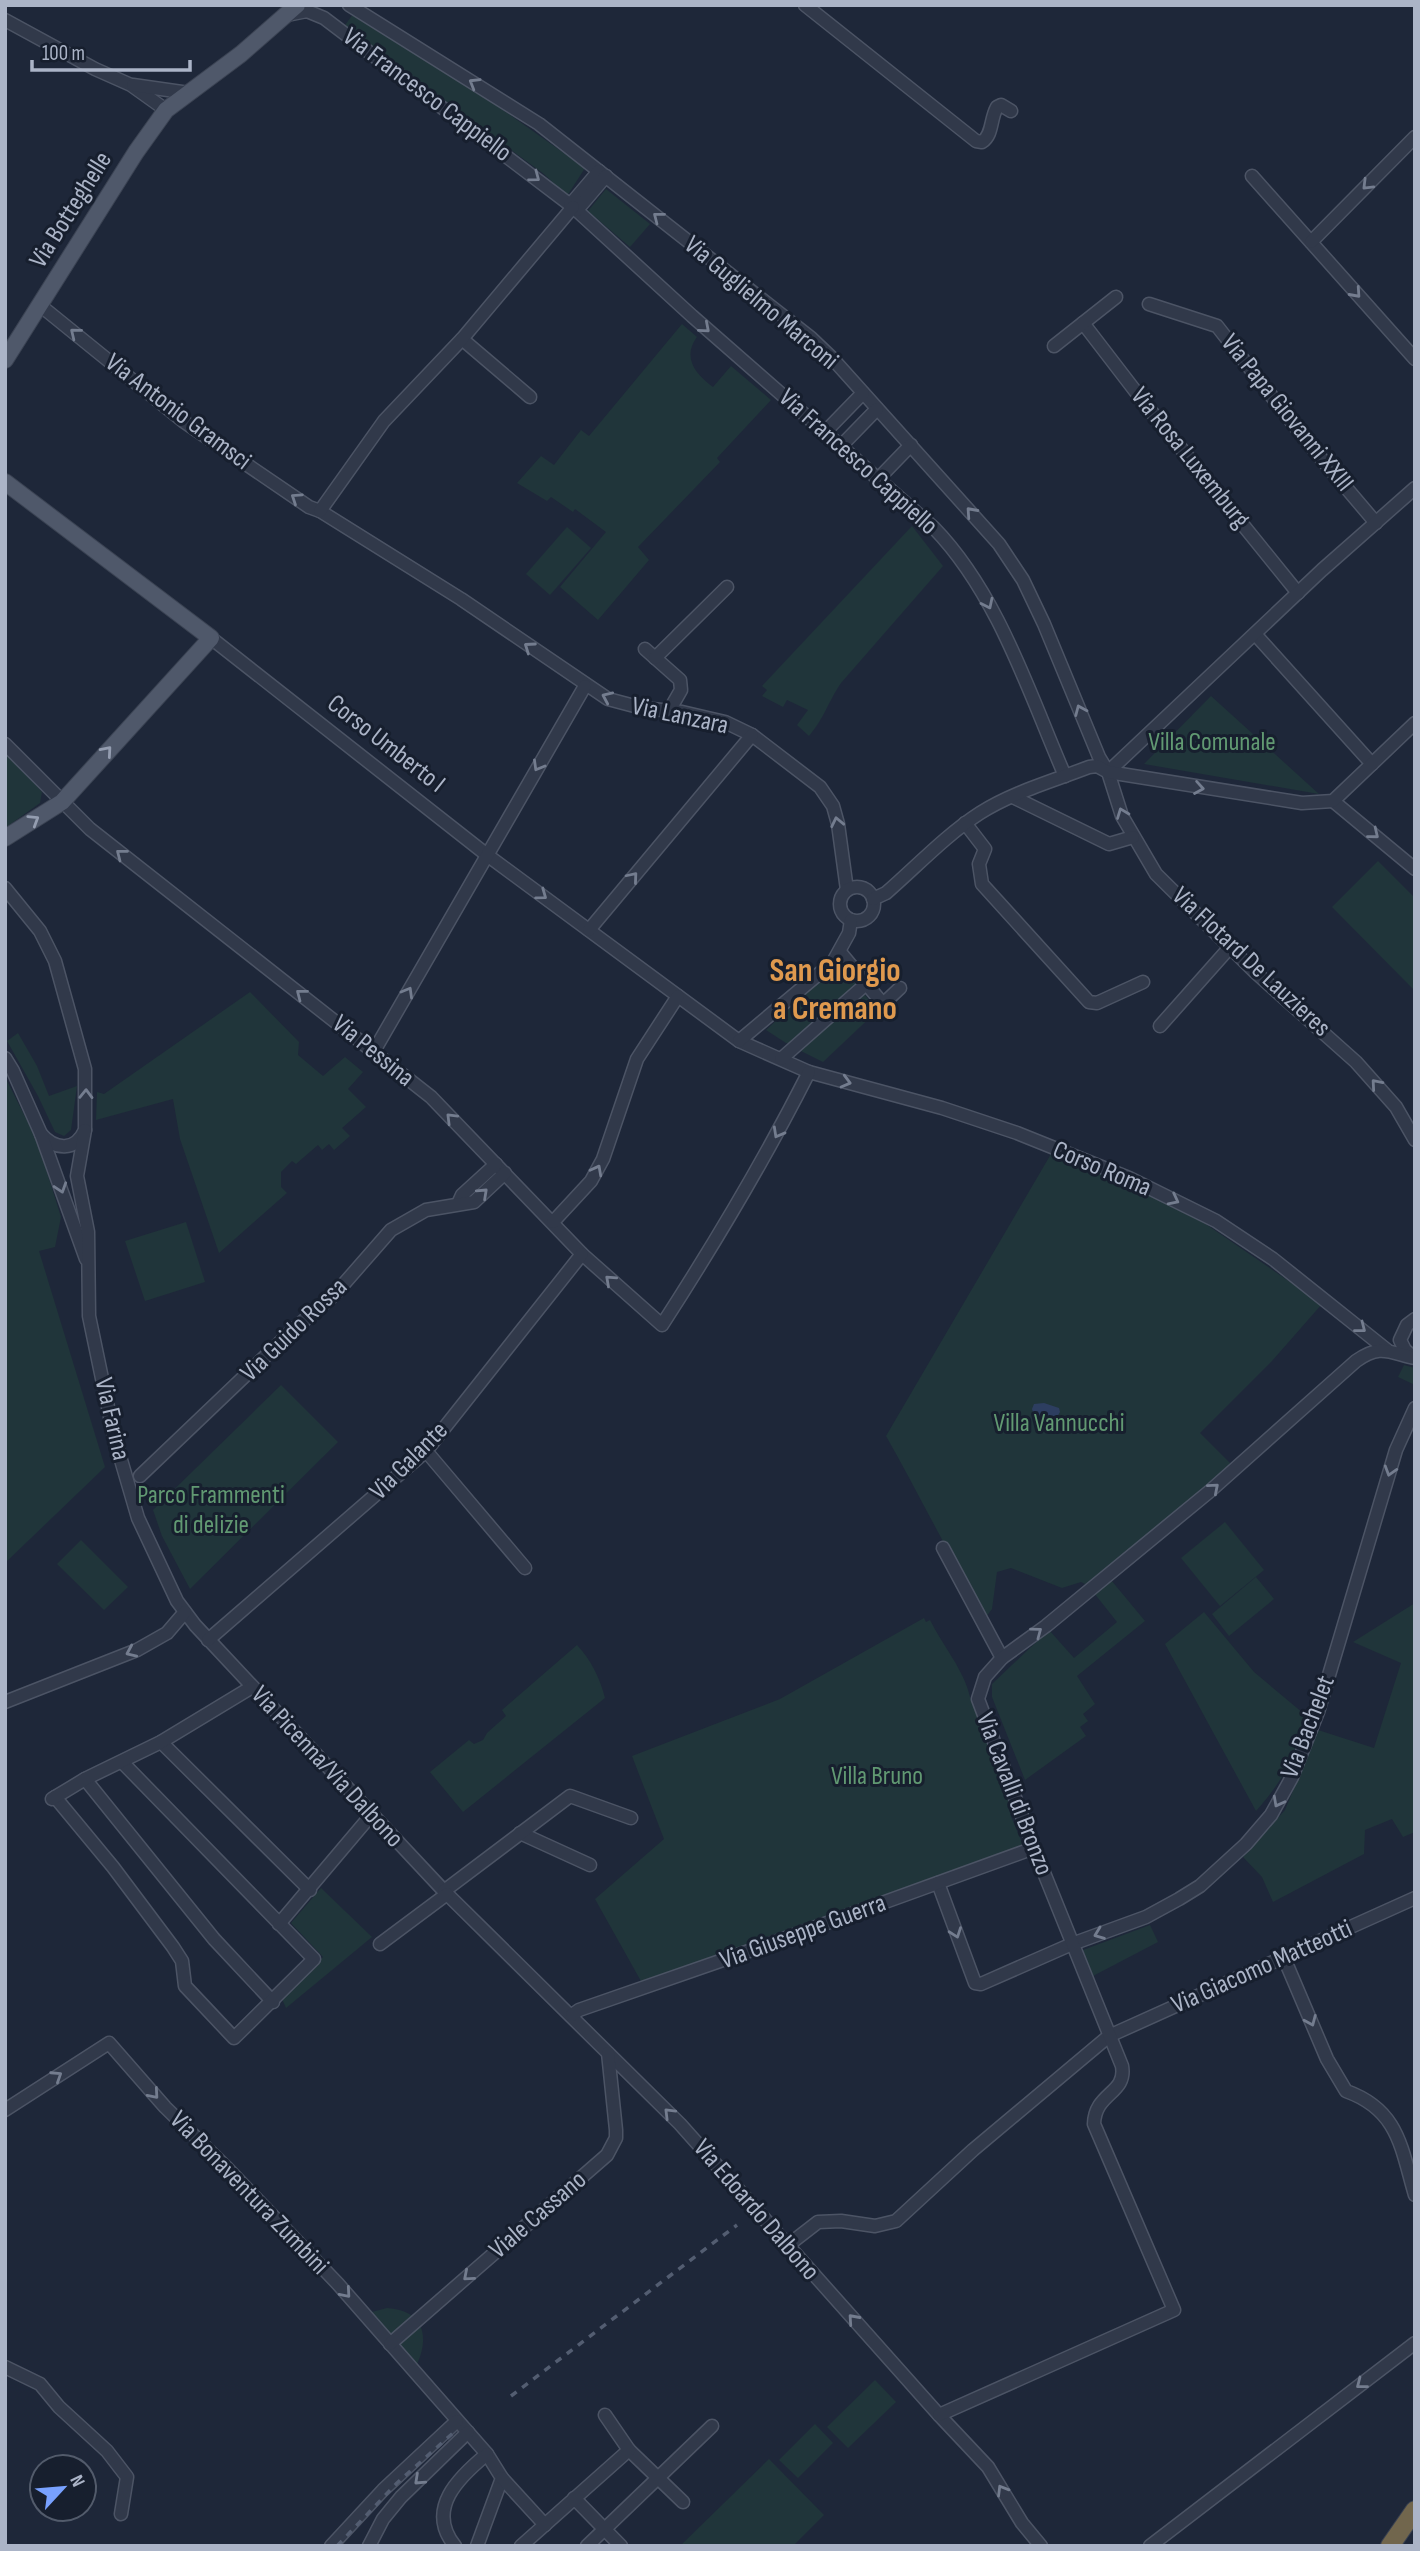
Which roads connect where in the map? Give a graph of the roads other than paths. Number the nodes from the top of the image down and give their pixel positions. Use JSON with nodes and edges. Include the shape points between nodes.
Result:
{"nodes":[{"id":1,"x":297,"y":5,"type":"edge"},
{"id":2,"x":805,"y":5,"type":"edge"},
{"id":3,"x":351,"y":7,"type":"edge"},
{"id":4,"x":322,"y":12,"type":"edge"},
{"id":5,"x":284,"y":17,"type":"junction"},
{"id":6,"x":5,"y":20,"type":"edge"},
{"id":7,"x":337,"y":28,"type":"junction"},
{"id":8,"x":131,"y":85,"type":"junction"},
{"id":9,"x":188,"y":93,"type":"junction"},
{"id":10,"x":166,"y":110,"type":"junction"},
{"id":11,"x":1011,"y":111,"type":"dead end"},
{"id":12,"x":1415,"y":137,"type":"edge"},
{"id":13,"x":602,"y":174,"type":"junction"},
{"id":14,"x":1252,"y":176,"type":"dead end"},
{"id":15,"x":574,"y":207,"type":"junction"},
{"id":16,"x":1311,"y":242,"type":"junction"},
{"id":17,"x":1116,"y":297,"type":"dead end"},
{"id":18,"x":1149,"y":304,"type":"dead end"},
{"id":19,"x":41,"y":306,"type":"junction"},
{"id":20,"x":1083,"y":323,"type":"junction"},
{"id":21,"x":462,"y":339,"type":"junction"},
{"id":22,"x":1055,"y":346,"type":"dead end"},
{"id":23,"x":1415,"y":359,"type":"edge"},
{"id":24,"x":5,"y":360,"type":"edge"},
{"id":25,"x":863,"y":393,"type":"junction"},
{"id":26,"x":530,"y":397,"type":"dead end"},
{"id":27,"x":877,"y":409,"type":"junction"},
{"id":28,"x":825,"y":431,"type":"junction"},
{"id":29,"x":911,"y":445,"type":"junction"},
{"id":30,"x":841,"y":446,"type":"junction"},
{"id":31,"x":879,"y":478,"type":"junction"},
{"id":32,"x":5,"y":482,"type":"edge"},
{"id":33,"x":1415,"y":488,"type":"edge"},
{"id":34,"x":320,"y":511,"type":"junction"},
{"id":35,"x":1376,"y":523,"type":"junction"},
{"id":36,"x":727,"y":587,"type":"dead end"},
{"id":37,"x":1298,"y":593,"type":"junction"},
{"id":38,"x":1255,"y":634,"type":"junction"},
{"id":39,"x":211,"y":638,"type":"junction"},
{"id":40,"x":585,"y":686,"type":"junction"},
{"id":41,"x":669,"y":711,"type":"junction"},
{"id":42,"x":1415,"y":723,"type":"edge"},
{"id":43,"x":752,"y":735,"type":"junction"},
{"id":44,"x":5,"y":744,"type":"edge"},
{"id":45,"x":1372,"y":764,"type":"junction"},
{"id":46,"x":1108,"y":772,"type":"junction"},
{"id":47,"x":1065,"y":776,"type":"junction"},
{"id":48,"x":1013,"y":797,"type":"junction"},
{"id":49,"x":1333,"y":801,"type":"junction"},
{"id":50,"x":62,"y":802,"type":"junction"},
{"id":51,"x":965,"y":823,"type":"junction"},
{"id":52,"x":1133,"y":837,"type":"junction"},
{"id":53,"x":5,"y":838,"type":"edge"},
{"id":54,"x":487,"y":855,"type":"junction"},
{"id":55,"x":1415,"y":869,"type":"edge"},
{"id":56,"x":5,"y":888,"type":"edge"},
{"id":57,"x":847,"y":890,"type":"junction"},
{"id":58,"x":873,"y":899,"type":"junction"},
{"id":59,"x":851,"y":920,"type":"junction"},
{"id":60,"x":589,"y":930,"type":"junction"},
{"id":61,"x":1231,"y":946,"type":"junction"},
{"id":62,"x":840,"y":952,"type":"junction"},
{"id":63,"x":1143,"y":982,"type":"dead end"},
{"id":64,"x":866,"y":984,"type":"junction"},
{"id":65,"x":900,"y":988,"type":"dead end"},
{"id":66,"x":678,"y":996,"type":"junction"},
{"id":67,"x":1160,"y":1026,"type":"dead end"},
{"id":68,"x":739,"y":1041,"type":"junction"},
{"id":69,"x":374,"y":1051,"type":"junction"},
{"id":70,"x":5,"y":1058,"type":"edge"},
{"id":71,"x":781,"y":1059,"type":"junction"},
{"id":72,"x":809,"y":1072,"type":"junction"},
{"id":73,"x":85,"y":1130,"type":"junction"},
{"id":74,"x":41,"y":1134,"type":"junction"},
{"id":75,"x":1415,"y":1140,"type":"edge"},
{"id":76,"x":500,"y":1168,"type":"junction"},
{"id":77,"x":553,"y":1222,"type":"junction"},
{"id":78,"x":582,"y":1254,"type":"junction"},
{"id":79,"x":88,"y":1263,"type":"junction"},
{"id":80,"x":1415,"y":1319,"type":"edge"},
{"id":81,"x":1387,"y":1350,"type":"junction"},
{"id":82,"x":1414,"y":1357,"type":"edge"},
{"id":83,"x":1415,"y":1408,"type":"edge"},
{"id":84,"x":426,"y":1451,"type":"junction"},
{"id":85,"x":141,"y":1476,"type":"dead end"},
{"id":86,"x":943,"y":1548,"type":"dead end"},
{"id":87,"x":524,"y":1568,"type":"dead end"},
{"id":88,"x":185,"y":1612,"type":"junction"},
{"id":89,"x":208,"y":1640,"type":"junction"},
{"id":90,"x":1002,"y":1658,"type":"junction"},
{"id":91,"x":252,"y":1687,"type":"junction"},
{"id":92,"x":5,"y":1702,"type":"edge"},
{"id":93,"x":161,"y":1742,"type":"junction"},
{"id":94,"x":122,"y":1762,"type":"junction"},
{"id":95,"x":85,"y":1779,"type":"junction"},
{"id":96,"x":372,"y":1814,"type":"junction"},
{"id":97,"x":631,"y":1818,"type":"dead end"},
{"id":98,"x":520,"y":1833,"type":"junction"},
{"id":99,"x":1034,"y":1847,"type":"junction"},
{"id":100,"x":590,"y":1865,"type":"dead end"},
{"id":101,"x":937,"y":1883,"type":"junction"},
{"id":102,"x":310,"y":1890,"type":"junction"},
{"id":103,"x":446,"y":1892,"type":"junction"},
{"id":104,"x":1415,"y":1898,"type":"edge"},
{"id":105,"x":279,"y":1924,"type":"junction"},
{"id":106,"x":380,"y":1944,"type":"dead end"},
{"id":107,"x":1072,"y":1944,"type":"junction"},
{"id":108,"x":1284,"y":1958,"type":"junction"},
{"id":109,"x":273,"y":2002,"type":"junction"},
{"id":110,"x":572,"y":2015,"type":"junction"},
{"id":111,"x":1109,"y":2036,"type":"junction"},
{"id":112,"x":608,"y":2053,"type":"junction"},
{"id":113,"x":5,"y":2110,"type":"edge"},
{"id":114,"x":1415,"y":2195,"type":"edge"},
{"id":115,"x":787,"y":2246,"type":"junction"},
{"id":116,"x":1415,"y":2343,"type":"edge"},
{"id":117,"x":390,"y":2344,"type":"junction"},
{"id":118,"x":5,"y":2367,"type":"edge"},
{"id":119,"x":605,"y":2415,"type":"dead end"},
{"id":120,"x":939,"y":2415,"type":"junction"},
{"id":121,"x":457,"y":2421,"type":"junction"},
{"id":122,"x":712,"y":2426,"type":"dead end"},
{"id":123,"x":468,"y":2432,"type":"junction"},
{"id":124,"x":629,"y":2449,"type":"junction"},
{"id":125,"x":487,"y":2454,"type":"junction"},
{"id":126,"x":659,"y":2478,"type":"junction"},
{"id":127,"x":502,"y":2479,"type":"junction"},
{"id":128,"x":574,"y":2498,"type":"junction"},
{"id":129,"x":683,"y":2502,"type":"dead end"},
{"id":130,"x":1415,"y":2510,"type":"edge"},
{"id":131,"x":121,"y":2514,"type":"dead end"},
{"id":132,"x":545,"y":2525,"type":"junction"},
{"id":133,"x":605,"y":2529,"type":"junction"},
{"id":134,"x":522,"y":2545,"type":"edge"},
{"id":135,"x":331,"y":2546,"type":"edge"},
{"id":136,"x":369,"y":2546,"type":"edge"},
{"id":137,"x":455,"y":2546,"type":"edge"},
{"id":138,"x":477,"y":2546,"type":"edge"},
{"id":139,"x":587,"y":2546,"type":"edge"},
{"id":140,"x":621,"y":2546,"type":"edge"},
{"id":141,"x":1041,"y":2546,"type":"edge"},
{"id":142,"x":1150,"y":2546,"type":"edge"},
{"id":143,"x":1390,"y":2546,"type":"edge"}],
"edges":[{"from":1,"to":5,"type":"main road","name":"Via Botteghelle"},
{"from":2,"to":11,"type":"street","via":[[976,141],[989,136],[997,107]]},
{"from":3,"to":7,"type":"street","via":[[339,14]]},
{"from":13,"to":3,"type":"street","name":"Via Guglielmo Marconi","one_way":true,"via":[[511,105]]},
{"from":4,"to":5,"type":"street"},
{"from":4,"to":7,"type":"street","name":"Via Francesco Cappiello"},
{"from":5,"to":9,"type":"main road","name":"Via Botteghelle"},
{"from":6,"to":8,"type":"street"},
{"from":7,"to":15,"type":"street","name":"Via Francesco Cappiello","one_way":true},
{"from":8,"to":9,"type":"street"},
{"from":8,"to":10,"type":"street"},
{"from":9,"to":10,"type":"main road","name":"Via Botteghelle"},
{"from":10,"to":19,"type":"main road","name":"Via Botteghelle"},
{"from":12,"to":16,"type":"street","one_way":true},
{"from":13,"to":15,"type":"street"},
{"from":25,"to":13,"type":"street","name":"Via Guglielmo Marconi","one_way":true,"via":[[811,338]]},
{"from":14,"to":16,"type":"street"},
{"from":15,"to":21,"type":"street"},
{"from":15,"to":28,"type":"street","name":"Via Francesco Cappiello","one_way":true},
{"from":16,"to":23,"type":"street","one_way":true},
{"from":17,"to":20,"type":"street"},
{"from":18,"to":35,"type":"street","name":"Via Papa Giovanni XXIII","via":[[1217,326]]},
{"from":19,"to":24,"type":"main road","name":"Via Botteghelle"},
{"from":34,"to":19,"type":"street","name":"Via Antonio Gramsci","one_way":true,"via":[[183,421]]},
{"from":20,"to":22,"type":"street"},
{"from":20,"to":37,"type":"street","name":"Via Rosa Luxemburg"},
{"from":21,"to":26,"type":"street"},
{"from":21,"to":34,"type":"street","via":[[384,421]]},
{"from":25,"to":27,"type":"street","name":"Via Guglielmo Marconi"},
{"from":25,"to":28,"type":"street"},
{"from":27,"to":29,"type":"street","name":"Via Guglielmo Marconi"},
{"from":27,"to":30,"type":"street"},
{"from":28,"to":30,"type":"street","name":"Via Francesco Cappiello"},
{"from":29,"to":31,"type":"street"},
{"from":46,"to":29,"type":"street","name":"Via Guglielmo Marconi","one_way":true,"via":[[1023,580],[999,544]]},
{"from":30,"to":31,"type":"street","name":"Via Francesco Cappiello"},
{"from":31,"to":47,"type":"street","name":"Via Francesco Cappiello","one_way":true,"via":[[956,551],[978,583]]},
{"from":32,"to":39,"type":"main road","name":"Corso Umberto I"},
{"from":33,"to":35,"type":"street"},
{"from":40,"to":34,"type":"street","name":"Via Antonio Gramsci","one_way":true,"via":[[461,599]]},
{"from":35,"to":37,"type":"street"},
{"from":36,"to":41,"type":"street","via":[[650,653],[680,680],[681,690]]},
{"from":37,"to":38,"type":"street"},
{"from":38,"to":45,"type":"street"},
{"from":38,"to":46,"type":"street"},
{"from":50,"to":39,"type":"main road","one_way":true},
{"from":39,"to":54,"type":"street","name":"Corso Umberto I"},
{"from":41,"to":40,"type":"street","name":"Via Lanzara","one_way":true,"via":[[607,699]]},
{"from":40,"to":54,"type":"street","one_way":true},
{"from":41,"to":43,"type":"street","name":"Via Lanzara","via":[[725,722]]},
{"from":42,"to":45,"type":"street"},
{"from":57,"to":43,"type":"street","name":"Via Lanzara","one_way":true,"via":[[833,806],[820,787]]},
{"from":60,"to":43,"type":"street","one_way":true},
{"from":44,"to":50,"type":"street","name":"Via Pessina"},
{"from":45,"to":49,"type":"street"},
{"from":46,"to":47,"type":"street","via":[[1097,766]]},
{"from":46,"to":49,"type":"street","one_way":true,"via":[[1302,803]]},
{"from":52,"to":46,"type":"street","name":"Via Flotard De Lauzieres","one_way":true},
{"from":47,"to":48,"type":"street"},
{"from":48,"to":51,"type":"street"},
{"from":48,"to":52,"type":"street","via":[[1109,844]]},
{"from":49,"to":55,"type":"street","one_way":true},
{"from":53,"to":50,"type":"main road","one_way":true},
{"from":69,"to":50,"type":"street","name":"Via Pessina","one_way":true,"via":[[90,829]]},
{"from":51,"to":58,"type":"street","via":[[886,893]]},
{"from":51,"to":63,"type":"street","via":[[985,849],[979,864],[982,884],[1089,1002],[1097,1003]]},
{"from":52,"to":61,"type":"street","name":"Via Flotard De Lauzieres","via":[[1156,874]]},
{"from":54,"to":60,"type":"street","name":"Corso Umberto I","one_way":true},
{"from":69,"to":54,"type":"street","one_way":true},
{"from":73,"to":56,"type":"street","name":"Via Farina","one_way":true,"via":[[85,1069],[55,961],[40,931]]},
{"from":57,"to":58,"type":"street","via":[[865,889]]},
{"from":57,"to":59,"type":"street","via":[[839,906]]},
{"from":58,"to":59,"type":"street","via":[[871,914]]},
{"from":59,"to":62,"type":"street"},
{"from":60,"to":66,"type":"street","name":"Corso Umberto I"},
{"from":61,"to":67,"type":"street"},
{"from":75,"to":61,"type":"street","name":"Via Flotard De Lauzieres","one_way":true,"via":[[1396,1107],[1356,1062]]},
{"from":62,"to":64,"type":"street"},
{"from":62,"to":68,"type":"street"},
{"from":64,"to":65,"type":"street","via":[[883,1004]]},
{"from":64,"to":71,"type":"street"},
{"from":66,"to":68,"type":"street","name":"Corso Umberto I"},
{"from":77,"to":66,"type":"street","one_way":true,"via":[[591,1181],[637,1059]]},
{"from":68,"to":71,"type":"street","name":"Corso Umberto I"},
{"from":76,"to":69,"type":"street","name":"Via Pessina","one_way":true,"via":[[431,1097]]},
{"from":70,"to":74,"type":"street","name":"Via Farina"},
{"from":71,"to":72,"type":"street","name":"Corso Roma"},
{"from":72,"to":78,"type":"street","name":"Via Pessina","one_way":true,"via":[[706,1258],[662,1325]]},
{"from":72,"to":81,"type":"street","name":"Corso Roma","one_way":true,"via":[[954,1112],[1129,1178],[1216,1221],[1273,1259]]},
{"from":73,"to":74,"type":"street","via":[[77,1143],[63,1147],[49,1143]]},
{"from":73,"to":79,"type":"street","name":"Via Farina","via":[[77,1176],[88,1232]]},
{"from":74,"to":79,"type":"street","name":"Via Farina","one_way":true},
{"from":76,"to":77,"type":"street","name":"Via Pessina"},
{"from":76,"to":85,"type":"street","name":"Via Guido Rossa","via":[[462,1195],[458,1204],[426,1210],[391,1230],[335,1294]]},
{"from":77,"to":78,"type":"street","name":"Via Pessina"},
{"from":78,"to":84,"type":"street","name":"Via Galante"},
{"from":79,"to":88,"type":"street","name":"Via Farina","via":[[89,1316],[114,1436],[138,1518]]},
{"from":80,"to":82,"type":"street","via":[[1400,1340]]},
{"from":81,"to":82,"type":"street"},
{"from":90,"to":81,"type":"street","name":"Via Cavalli di Bronzo","one_way":true,"via":[[1201,1499],[1356,1361],[1368,1352]]},
{"from":83,"to":107,"type":"street","name":"Via Bachelet","one_way":true,"via":[[1396,1450],[1318,1712],[1271,1815],[1200,1886],[1146,1917]]},
{"from":84,"to":87,"type":"street"},
{"from":84,"to":89,"type":"street","name":"Via Galante"},
{"from":86,"to":90,"type":"street"},
{"from":88,"to":89,"type":"street","name":"Via Farina"},
{"from":88,"to":92,"type":"street","one_way":true,"via":[[167,1633],[137,1650]]},
{"from":89,"to":91,"type":"street","name":"Via Picenna/Via Dalbono"},
{"from":90,"to":99,"type":"street","name":"Via Cavalli di Bronzo","via":[[985,1677],[978,1699]]},
{"from":91,"to":93,"type":"street"},
{"from":91,"to":96,"type":"street","name":"Via Picenna/Via Dalbono"},
{"from":93,"to":94,"type":"street"},
{"from":93,"to":102,"type":"street"},
{"from":94,"to":95,"type":"street"},
{"from":94,"to":105,"type":"street"},
{"from":95,"to":109,"type":"street","via":[[214,1939]]},
{"from":95,"to":109,"type":"street","via":[[54,1798],[173,1947],[181,1961],[185,1986],[234,2038]]},
{"from":96,"to":102,"type":"street"},
{"from":96,"to":103,"type":"street","name":"Via Picenna/Via Dalbono"},
{"from":97,"to":98,"type":"street","via":[[570,1796]]},
{"from":98,"to":100,"type":"street"},
{"from":98,"to":103,"type":"street"},
{"from":99,"to":101,"type":"street","name":"Via Giuseppe Guerra"},
{"from":99,"to":107,"type":"street","name":"Via Cavalli di Bronzo"},
{"from":101,"to":107,"type":"street","name":"Via Bachelet","one_way":true,"via":[[975,1983]]},
{"from":101,"to":110,"type":"street","name":"Via Giuseppe Guerra"},
{"from":102,"to":105,"type":"street"},
{"from":103,"to":106,"type":"street"},
{"from":103,"to":110,"type":"street","name":"Via Edoardo Dalbono"},
{"from":104,"to":108,"type":"street","name":"Via Giacomo Matteotti"},
{"from":105,"to":109,"type":"street","via":[[314,1959]]},
{"from":107,"to":111,"type":"street","name":"Via Cavalli di Bronzo"},
{"from":108,"to":111,"type":"street","name":"Via Giacomo Matteotti"},
{"from":108,"to":114,"type":"street","one_way":true,"via":[[1346,2091],[1383,2112],[1398,2136]]},
{"from":110,"to":112,"type":"street","name":"Via Edoardo Dalbono"},
{"from":111,"to":115,"type":"street","name":"Via Giacomo Matteotti","via":[[896,2221],[875,2226],[818,2222]]},
{"from":111,"to":120,"type":"street","name":"Via Cavalli di Bronzo","via":[[1123,2076],[1097,2107],[1094,2124],[1174,2310]]},
{"from":115,"to":112,"type":"street","name":"Via Edoardo Dalbono","one_way":true,"via":[[680,2124]]},
{"from":112,"to":117,"type":"street","name":"Viale Cassano","one_way":true,"via":[[616,2138],[607,2155]]},
{"from":113,"to":117,"type":"street","name":"Via Bonaventura Zumbini","one_way":true,"via":[[109,2043]]},
{"from":120,"to":115,"type":"street","name":"Via Edoardo Dalbono","one_way":true},
{"from":116,"to":142,"type":"street","one_way":true},
{"from":117,"to":121,"type":"street","name":"Via Bonaventura Zumbini"},
{"from":118,"to":131,"type":"street","via":[[40,2384],[107,2451],[127,2477]]},
{"from":119,"to":124,"type":"street"},
{"from":141,"to":120,"type":"street","name":"Via Edoardo Dalbono","one_way":true,"via":[[1022,2524],[988,2467]]},
{"from":121,"to":123,"type":"street","name":"Via Bonaventura Zumbini"},
{"from":121,"to":135,"type":"street"},
{"from":122,"to":126,"type":"street"},
{"from":123,"to":125,"type":"street","name":"Via Bonaventura Zumbini"},
{"from":123,"to":136,"type":"street","one_way":true,"via":[[401,2497]]},
{"from":124,"to":126,"type":"street"},
{"from":124,"to":128,"type":"street"},
{"from":125,"to":127,"type":"street","name":"Via Bonaventura Zumbini"},
{"from":125,"to":137,"type":"street","via":[[464,2472],[445,2503],[443,2518]]},
{"from":126,"to":129,"type":"street"},
{"from":126,"to":133,"type":"street"},
{"from":127,"to":132,"type":"street","name":"Via Bonaventura Zumbini"},
{"from":127,"to":138,"type":"street"},
{"from":128,"to":132,"type":"street"},
{"from":128,"to":133,"type":"street"},
{"from":130,"to":143,"type":"highway"},
{"from":132,"to":134,"type":"street"},
{"from":133,"to":139,"type":"street"},
{"from":133,"to":140,"type":"street"}]}
